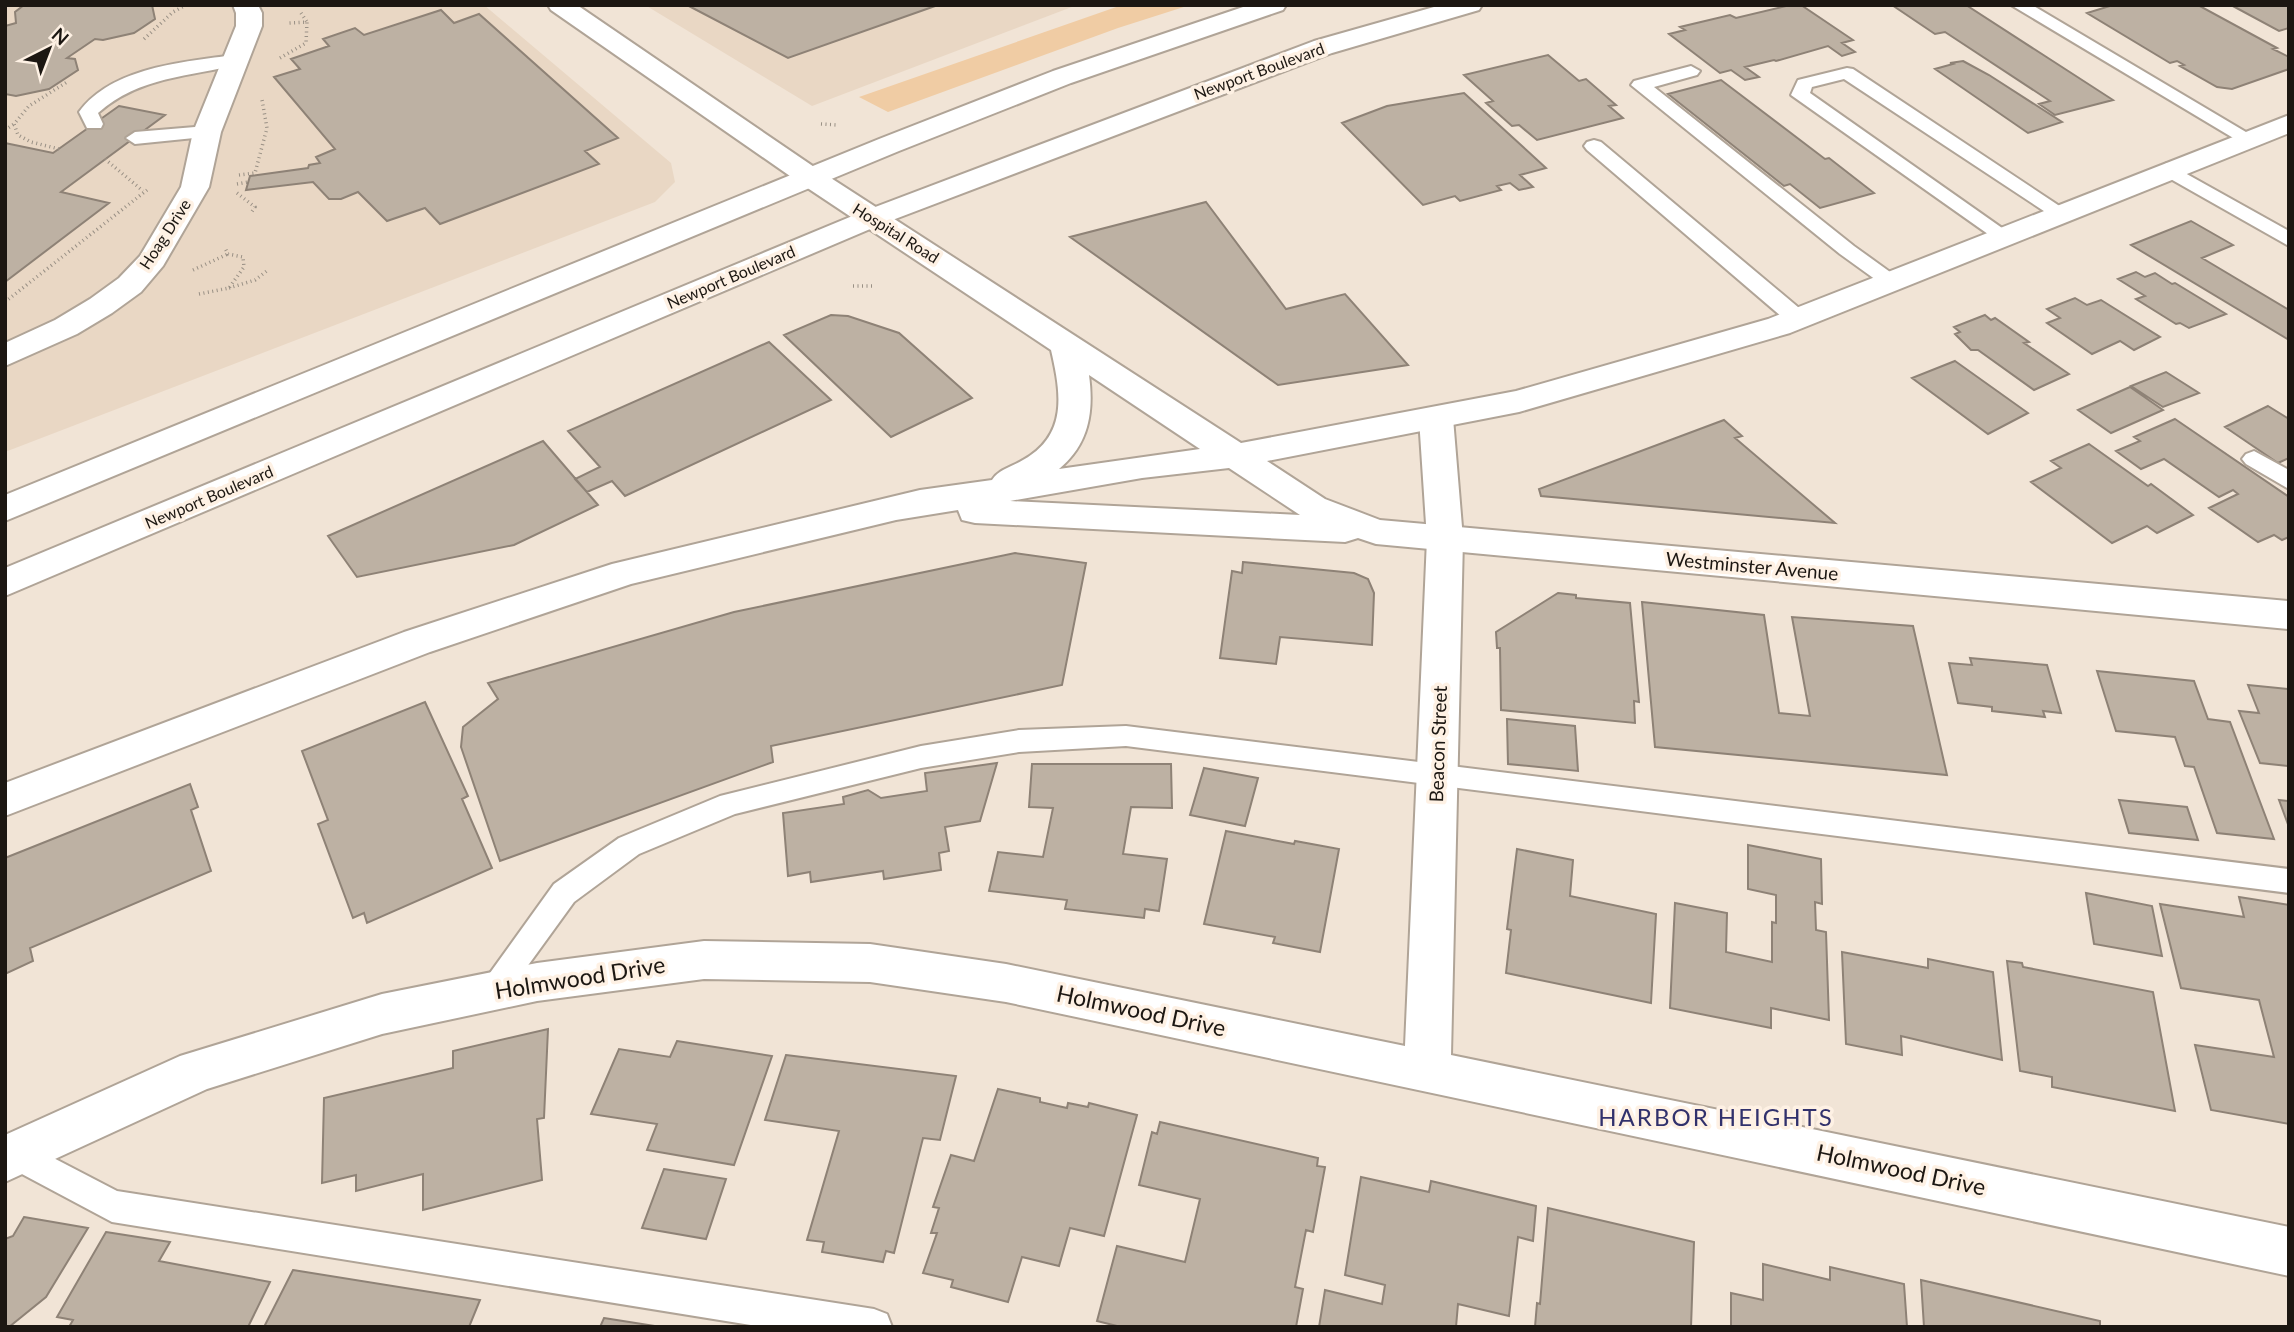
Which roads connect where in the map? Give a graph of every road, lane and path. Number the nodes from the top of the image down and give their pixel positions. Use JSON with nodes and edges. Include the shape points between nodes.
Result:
{"nodes":[{"id":1,"x":186,"y":5,"type":"edge"},
{"id":2,"x":245,"y":5,"type":"edge"},
{"id":3,"x":560,"y":5,"type":"edge"},
{"id":4,"x":1274,"y":5,"type":"edge"},
{"id":5,"x":1470,"y":5,"type":"edge"},
{"id":6,"x":2019,"y":5,"type":"edge"},
{"id":7,"x":301,"y":13,"type":"dead end"},
{"id":8,"x":307,"y":22,"type":"junction"},
{"id":9,"x":285,"y":23,"type":"dead end"},
{"id":10,"x":145,"y":39,"type":"dead end"},
{"id":11,"x":234,"y":60,"type":"junction"},
{"id":12,"x":273,"y":63,"type":"dead end"},
{"id":13,"x":1691,"y":71,"type":"dead end"},
{"id":14,"x":260,"y":94,"type":"dead end"},
{"id":15,"x":2289,"y":123,"type":"edge"},
{"id":16,"x":14,"y":124,"type":"dead end"},
{"id":17,"x":94,"y":124,"type":"dead end"},
{"id":18,"x":5,"y":130,"type":"edge"},
{"id":19,"x":207,"y":132,"type":"junction"},
{"id":20,"x":135,"y":138,"type":"dead end"},
{"id":21,"x":2248,"y":138,"type":"junction"},
{"id":22,"x":1594,"y":146,"type":"dead end"},
{"id":23,"x":106,"y":159,"type":"dead end"},
{"id":24,"x":2167,"y":169,"type":"junction"},
{"id":25,"x":810,"y":177,"type":"junction"},
{"id":26,"x":248,"y":182,"type":"dead end"},
{"id":27,"x":236,"y":184,"type":"junction"},
{"id":28,"x":154,"y":190,"type":"dead end"},
{"id":29,"x":143,"y":191,"type":"junction"},
{"id":30,"x":251,"y":213,"type":"dead end"},
{"id":31,"x":2060,"y":213,"type":"junction"},
{"id":32,"x":872,"y":218,"type":"junction"},
{"id":33,"x":2002,"y":236,"type":"junction"},
{"id":34,"x":2289,"y":240,"type":"edge"},
{"id":35,"x":225,"y":248,"type":"dead end"},
{"id":36,"x":268,"y":270,"type":"dead end"},
{"id":37,"x":1890,"y":281,"type":"junction"},
{"id":38,"x":853,"y":286,"type":"dead end"},
{"id":39,"x":874,"y":286,"type":"dead end"},
{"id":40,"x":229,"y":288,"type":"junction"},
{"id":41,"x":200,"y":294,"type":"dead end"},
{"id":42,"x":5,"y":302,"type":"edge"},
{"id":43,"x":1797,"y":318,"type":"junction"},
{"id":44,"x":1066,"y":345,"type":"junction"},
{"id":45,"x":5,"y":355,"type":"edge"},
{"id":46,"x":1436,"y":418,"type":"junction"},
{"id":47,"x":1234,"y":456,"type":"junction"},
{"id":48,"x":2253,"y":459,"type":"dead end"},
{"id":49,"x":2289,"y":481,"type":"edge"},
{"id":50,"x":896,"y":508,"type":"junction"},
{"id":51,"x":5,"y":509,"type":"edge"},
{"id":52,"x":1376,"y":532,"type":"junction"},
{"id":53,"x":1445,"y":538,"type":"junction"},
{"id":54,"x":5,"y":583,"type":"edge"},
{"id":55,"x":2289,"y":615,"type":"edge"},
{"id":56,"x":1437,"y":774,"type":"junction"},
{"id":57,"x":5,"y":800,"type":"edge"},
{"id":58,"x":2289,"y":881,"type":"edge"},
{"id":59,"x":492,"y":991,"type":"junction"},
{"id":60,"x":1427,"y":1071,"type":"junction"},
{"id":61,"x":11,"y":1157,"type":"edge"},
{"id":62,"x":2289,"y":1252,"type":"edge"},
{"id":63,"x":874,"y":1327,"type":"edge"}],
"edges":[{"from":1,"to":10,"type":"path"},
{"from":2,"to":11,"type":"main road","name":"Hoag Drive","via":[[249,26]]},
{"from":3,"to":25,"type":"main road","name":"Hospital Road"},
{"from":4,"to":25,"type":"main road","via":[[1062,77]]},
{"from":5,"to":32,"type":"main road","name":"Newport Boulevard","via":[[1324,47]]},
{"from":6,"to":21,"type":"lane"},
{"from":7,"to":8,"type":"path"},
{"from":8,"to":9,"type":"path"},
{"from":8,"to":12,"type":"path","via":[[306,43]]},
{"from":11,"to":17,"type":"lane","via":[[176,69],[124,86],[88,112]]},
{"from":11,"to":19,"type":"main road","name":"Hoag Drive"},
{"from":13,"to":37,"type":"lane","via":[[1640,85]]},
{"from":14,"to":27,"type":"path","via":[[268,116],[268,137],[255,173],[238,175]]},
{"from":15,"to":21,"type":"main road"},
{"from":16,"to":18,"type":"path"},
{"from":19,"to":20,"type":"lane"},
{"from":19,"to":45,"type":"main road","name":"Hoag Drive","via":[[195,187],[152,260],[130,285],[65,327]]},
{"from":21,"to":24,"type":"main road"},
{"from":22,"to":43,"type":"lane"},
{"from":23,"to":29,"type":"path"},
{"from":24,"to":31,"type":"main road"},
{"from":24,"to":34,"type":"lane"},
{"from":25,"to":32,"type":"main road","name":"Hospital Road"},
{"from":25,"to":51,"type":"main road"},
{"from":26,"to":27,"type":"path"},
{"from":27,"to":30,"type":"path","via":[[236,193],[255,207]]},
{"from":28,"to":29,"type":"path"},
{"from":29,"to":42,"type":"path"},
{"from":31,"to":33,"type":"main road"},
{"from":31,"to":33,"type":"lane","via":[[1847,73],[1804,84],[1800,95]]},
{"from":32,"to":44,"type":"main road","name":"Hospital Road"},
{"from":32,"to":54,"type":"main road","name":"Newport Boulevard"},
{"from":33,"to":37,"type":"main road"},
{"from":35,"to":40,"type":"path","via":[[228,254],[243,257],[244,267]]},
{"from":36,"to":40,"type":"path","via":[[255,280]]},
{"from":37,"to":43,"type":"main road"},
{"from":38,"to":39,"type":"path"},
{"from":40,"to":41,"type":"path"},
{"from":43,"to":46,"type":"main road","via":[[1519,401]]},
{"from":44,"to":47,"type":"main road","name":"Hospital Road"},
{"from":44,"to":50,"type":"main road","via":[[1076,410],[1069,434],[1053,457],[1010,481]]},
{"from":46,"to":47,"type":"main road"},
{"from":46,"to":53,"type":"main road","name":"Beacon Street"},
{"from":47,"to":50,"type":"main road"},
{"from":47,"to":52,"type":"main road","name":"Westminster Avenue","via":[[1313,507]]},
{"from":48,"to":49,"type":"lane"},
{"from":50,"to":52,"type":"main road"},
{"from":50,"to":57,"type":"main road","via":[[625,573],[416,642]]},
{"from":52,"to":53,"type":"main road","name":"Westminster Avenue"},
{"from":53,"to":55,"type":"main road","name":"Westminster Avenue"},
{"from":53,"to":56,"type":"main road","name":"Beacon Street"},
{"from":56,"to":58,"type":"lane"},
{"from":56,"to":59,"type":"lane","via":[[1126,736],[1020,741],[921,757],[730,804],[629,846],[564,893]]},
{"from":56,"to":60,"type":"main road","name":"Beacon Street"},
{"from":59,"to":60,"type":"main road","name":"Holmwood Drive","via":[[704,960],[870,963],[1006,983]]},
{"from":59,"to":61,"type":"main road","name":"Holmwood Drive","via":[[382,1014],[197,1071]]},
{"from":60,"to":62,"type":"main road","name":"Holmwood Drive"},
{"from":61,"to":63,"type":"lane","via":[[113,1206]]}]}
